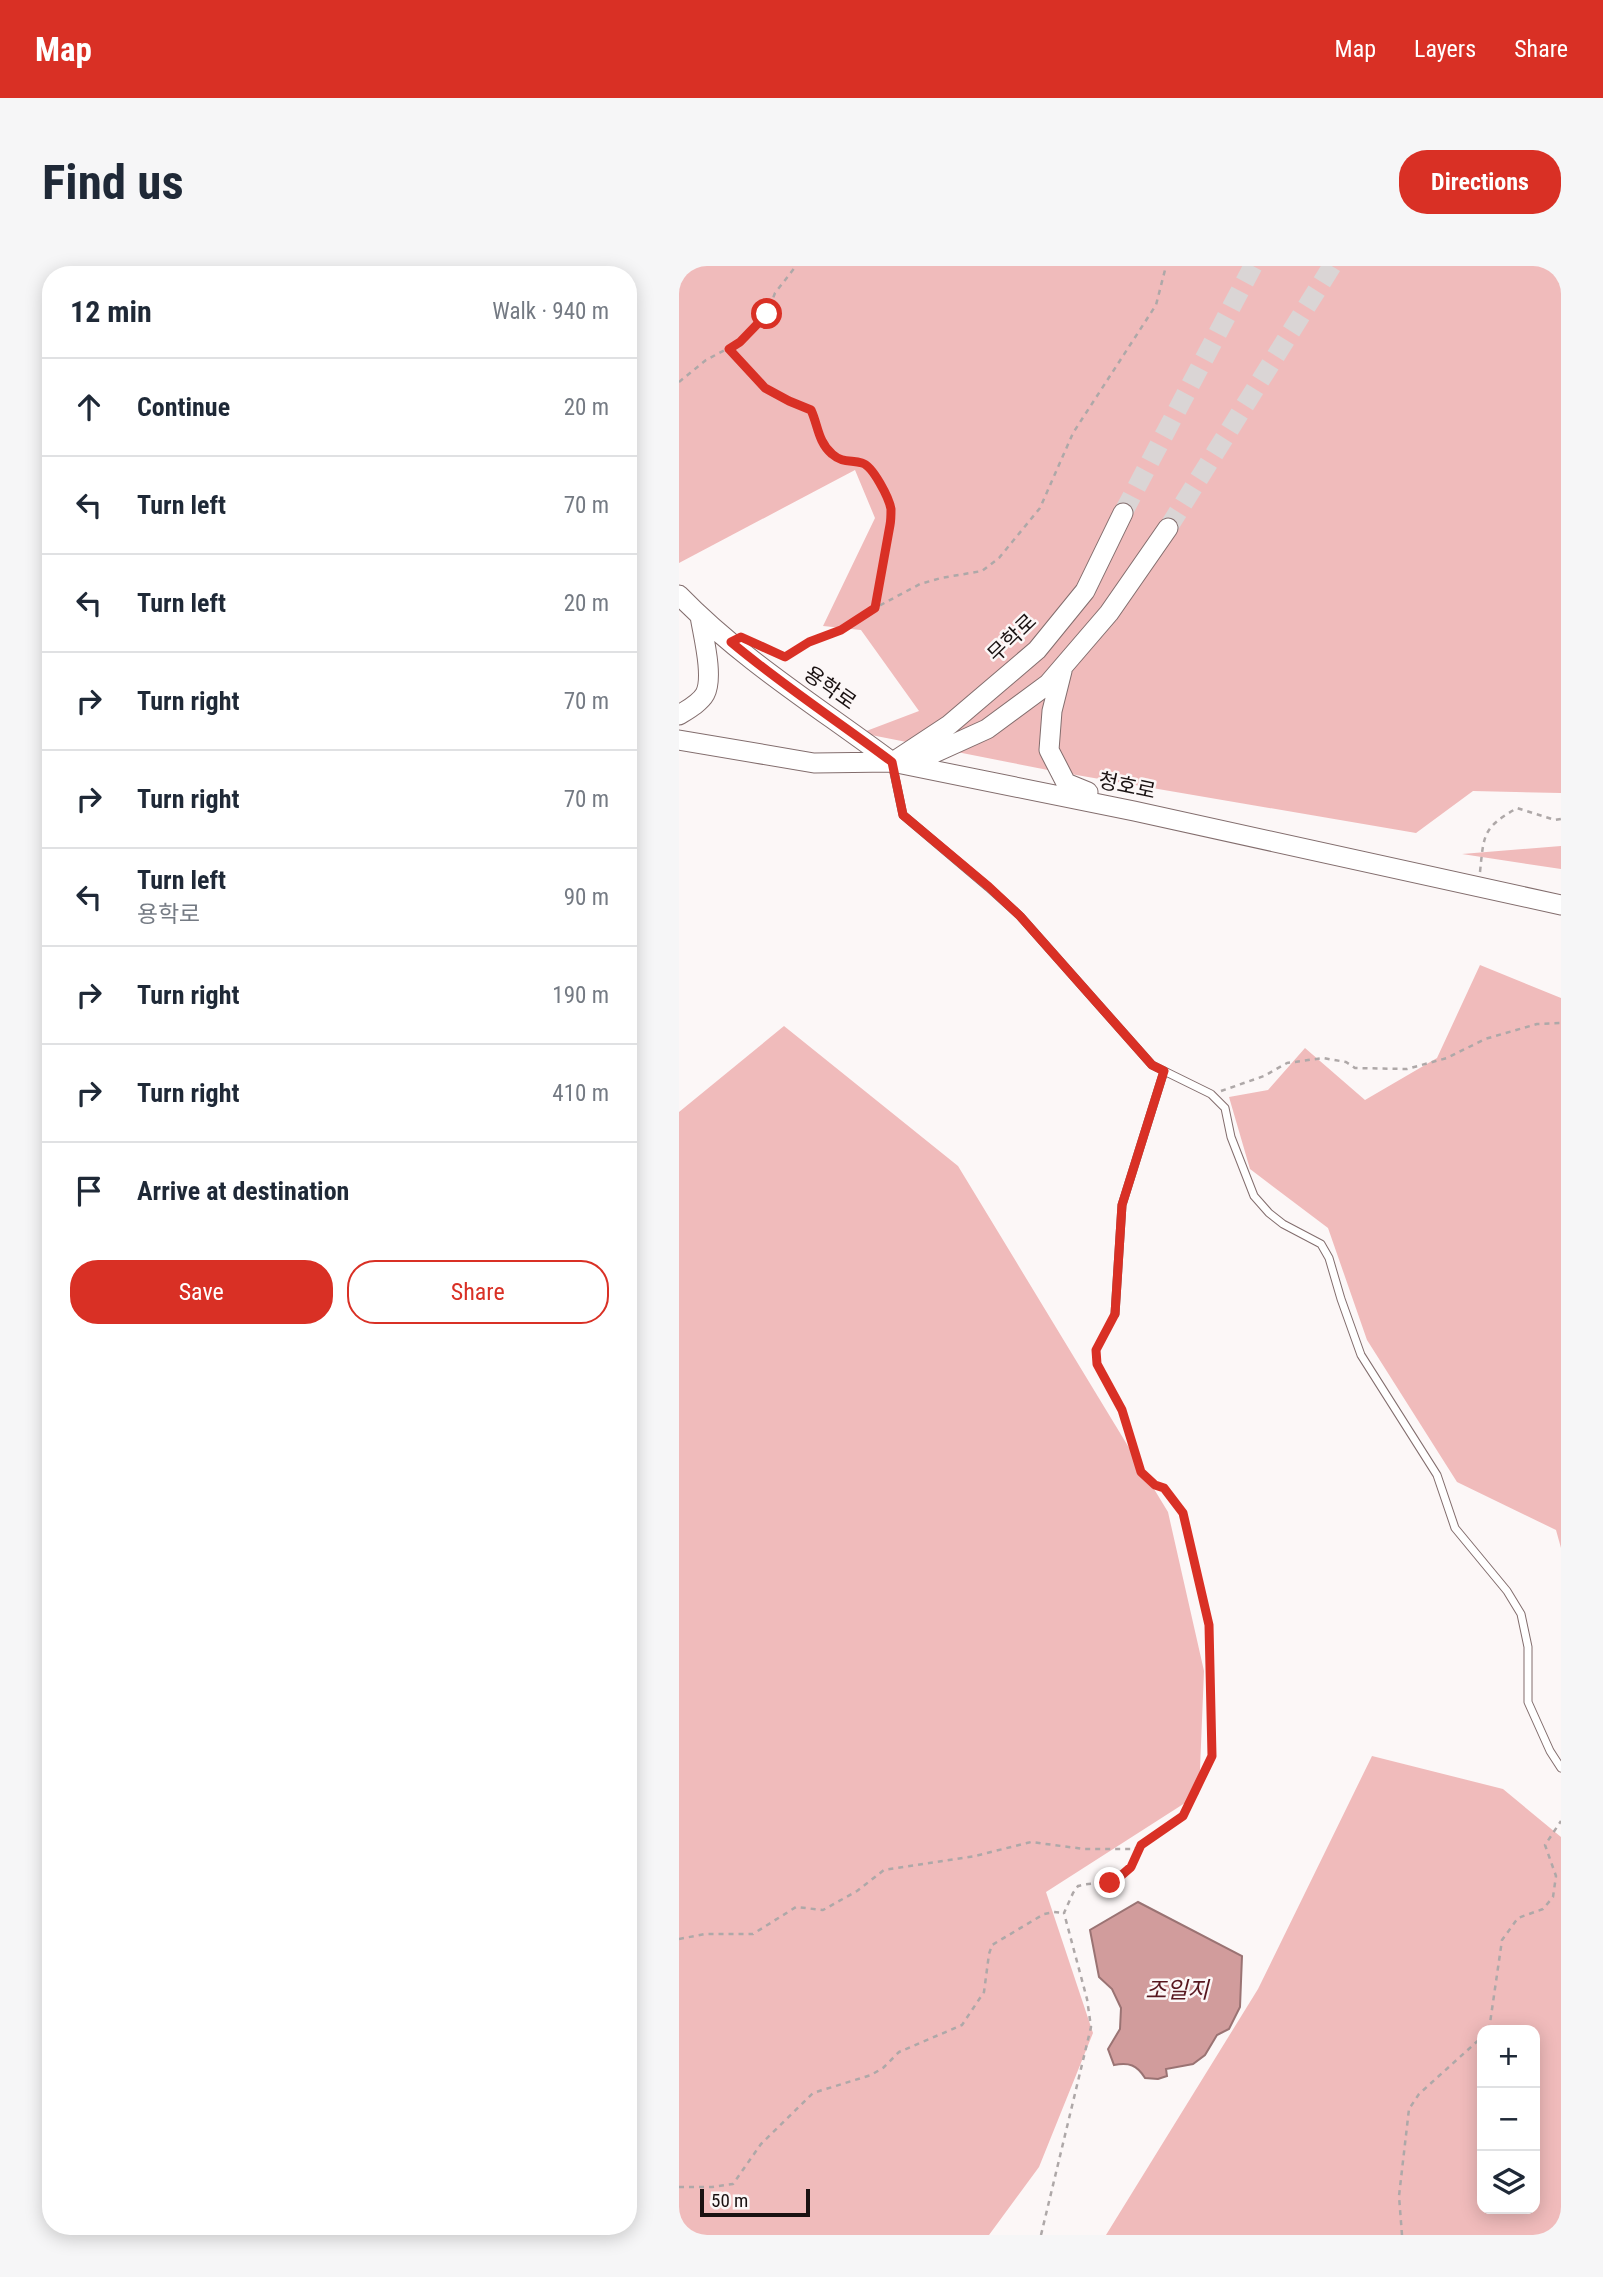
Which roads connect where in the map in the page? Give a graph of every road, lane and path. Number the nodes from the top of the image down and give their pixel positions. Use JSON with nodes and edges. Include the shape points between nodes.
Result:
{"nodes":[{"id":1,"x":796,"y":266,"type":"edge"},
{"id":2,"x":1167,"y":266,"type":"edge"},
{"id":3,"x":729,"y":349,"type":"junction"},
{"id":4,"x":679,"y":382,"type":"edge"},
{"id":5,"x":1123,"y":513,"type":"tunnel mouth"},
{"id":6,"x":1168,"y":528,"type":"tunnel mouth"},
{"id":7,"x":679,"y":595,"type":"edge"},
{"id":8,"x":875,"y":608,"type":"junction"},
{"id":9,"x":700,"y":616,"type":"junction"},
{"id":10,"x":766,"y":649,"type":"dead end"},
{"id":11,"x":1063,"y":667,"type":"junction"},
{"id":12,"x":679,"y":715,"type":"edge"},
{"id":13,"x":679,"y":740,"type":"edge"},
{"id":14,"x":892,"y":762,"type":"junction"},
{"id":15,"x":1134,"y":811,"type":"junction"},
{"id":16,"x":1561,"y":819,"type":"edge"},
{"id":17,"x":1479,"y":887,"type":"junction"},
{"id":18,"x":1561,"y":905,"type":"edge"},
{"id":19,"x":1561,"y":1023,"type":"edge"},
{"id":20,"x":1164,"y":1071,"type":"junction"},
{"id":21,"x":1211,"y":1094,"type":"junction"},
{"id":22,"x":1115,"y":1314,"type":"joint"},
{"id":23,"x":1561,"y":1768,"type":"edge"},
{"id":24,"x":1561,"y":1821,"type":"edge"},
{"id":25,"x":1141,"y":1845,"type":"junction"},
{"id":26,"x":1064,"y":1913,"type":"junction"},
{"id":27,"x":679,"y":1939,"type":"edge"},
{"id":28,"x":1490,"y":2025,"type":"edge"},
{"id":29,"x":1477,"y":2042,"type":"edge"},
{"id":30,"x":679,"y":2188,"type":"edge"},
{"id":31,"x":1041,"y":2235,"type":"edge"},
{"id":32,"x":1402,"y":2235,"type":"edge"}],
"edges":[{"from":1,"to":3,"type":"path","via":[[775,293],[767,314]]},
{"from":2,"to":8,"type":"path","via":[[1156,305],[1073,433],[1040,508],[999,558],[982,571],[931,580]]},
{"from":3,"to":4,"type":"path"},
{"from":3,"to":8,"type":"path","via":[[765,388],[811,410],[821,440],[832,454],[845,462],[864,463],[873,473],[891,513]]},
{"from":5,"to":14,"type":"main road","name":"무학로","via":[[1085,591],[1037,650],[949,725]]},
{"from":6,"to":11,"type":"main road","via":[[1109,613]]},
{"from":7,"to":9,"type":"main road","name":"용학로"},
{"from":8,"to":10,"type":"path","via":[[785,657]]},
{"from":9,"to":12,"type":"main road","via":[[708,670],[705,694]]},
{"from":9,"to":14,"type":"main road","name":"용학로","via":[[762,669]]},
{"from":11,"to":14,"type":"main road","via":[[1048,684],[987,729],[921,759]]},
{"from":11,"to":15,"type":"main road","via":[[1052,710],[1049,750],[1066,783]]},
{"from":13,"to":14,"type":"main road","name":"청호로","via":[[814,763]]},
{"from":14,"to":15,"type":"main road","name":"청호로"},
{"from":14,"to":20,"type":"lane","via":[[903,815],[1020,916],[1152,1065]]},
{"from":15,"to":17,"type":"main road","name":"청호로"},
{"from":16,"to":17,"type":"path","via":[[1517,807],[1493,822],[1483,842]]},
{"from":17,"to":18,"type":"main road","name":"청호로"},
{"from":19,"to":21,"type":"path","via":[[1537,1024],[1407,1069],[1355,1068],[1323,1058],[1287,1063]]},
{"from":20,"to":21,"type":"lane"},
{"from":20,"to":22,"type":"lane","via":[[1122,1205]]},
{"from":21,"to":23,"type":"lane","via":[[1225,1108],[1254,1196],[1283,1224],[1321,1244],[1361,1355],[1437,1475],[1455,1528],[1521,1614],[1528,1647],[1528,1702]]},
{"from":22,"to":25,"type":"path","via":[[1096,1350],[1097,1364],[1122,1410],[1141,1472],[1164,1488],[1183,1513],[1209,1625],[1212,1756],[1183,1816]]},
{"from":24,"to":28,"type":"path","via":[[1545,1845],[1556,1876],[1553,1896],[1543,1909],[1518,1918],[1502,1940]]},
{"from":25,"to":26,"type":"path","via":[[1131,1867],[1116,1880],[1078,1886]]},
{"from":25,"to":27,"type":"path","via":[[1135,1849],[1084,1849],[1031,1842],[884,1870],[823,1910],[796,1907],[753,1934]]},
{"from":26,"to":30,"type":"path","via":[[1044,1914],[992,1945],[984,1992],[962,2025],[899,2052],[871,2075],[813,2093],[761,2144],[733,2184]]},
{"from":26,"to":31,"type":"path","via":[[1091,2027]]},
{"from":29,"to":32,"type":"path","via":[[1419,2094],[1409,2109],[1398,2196]]}]}
